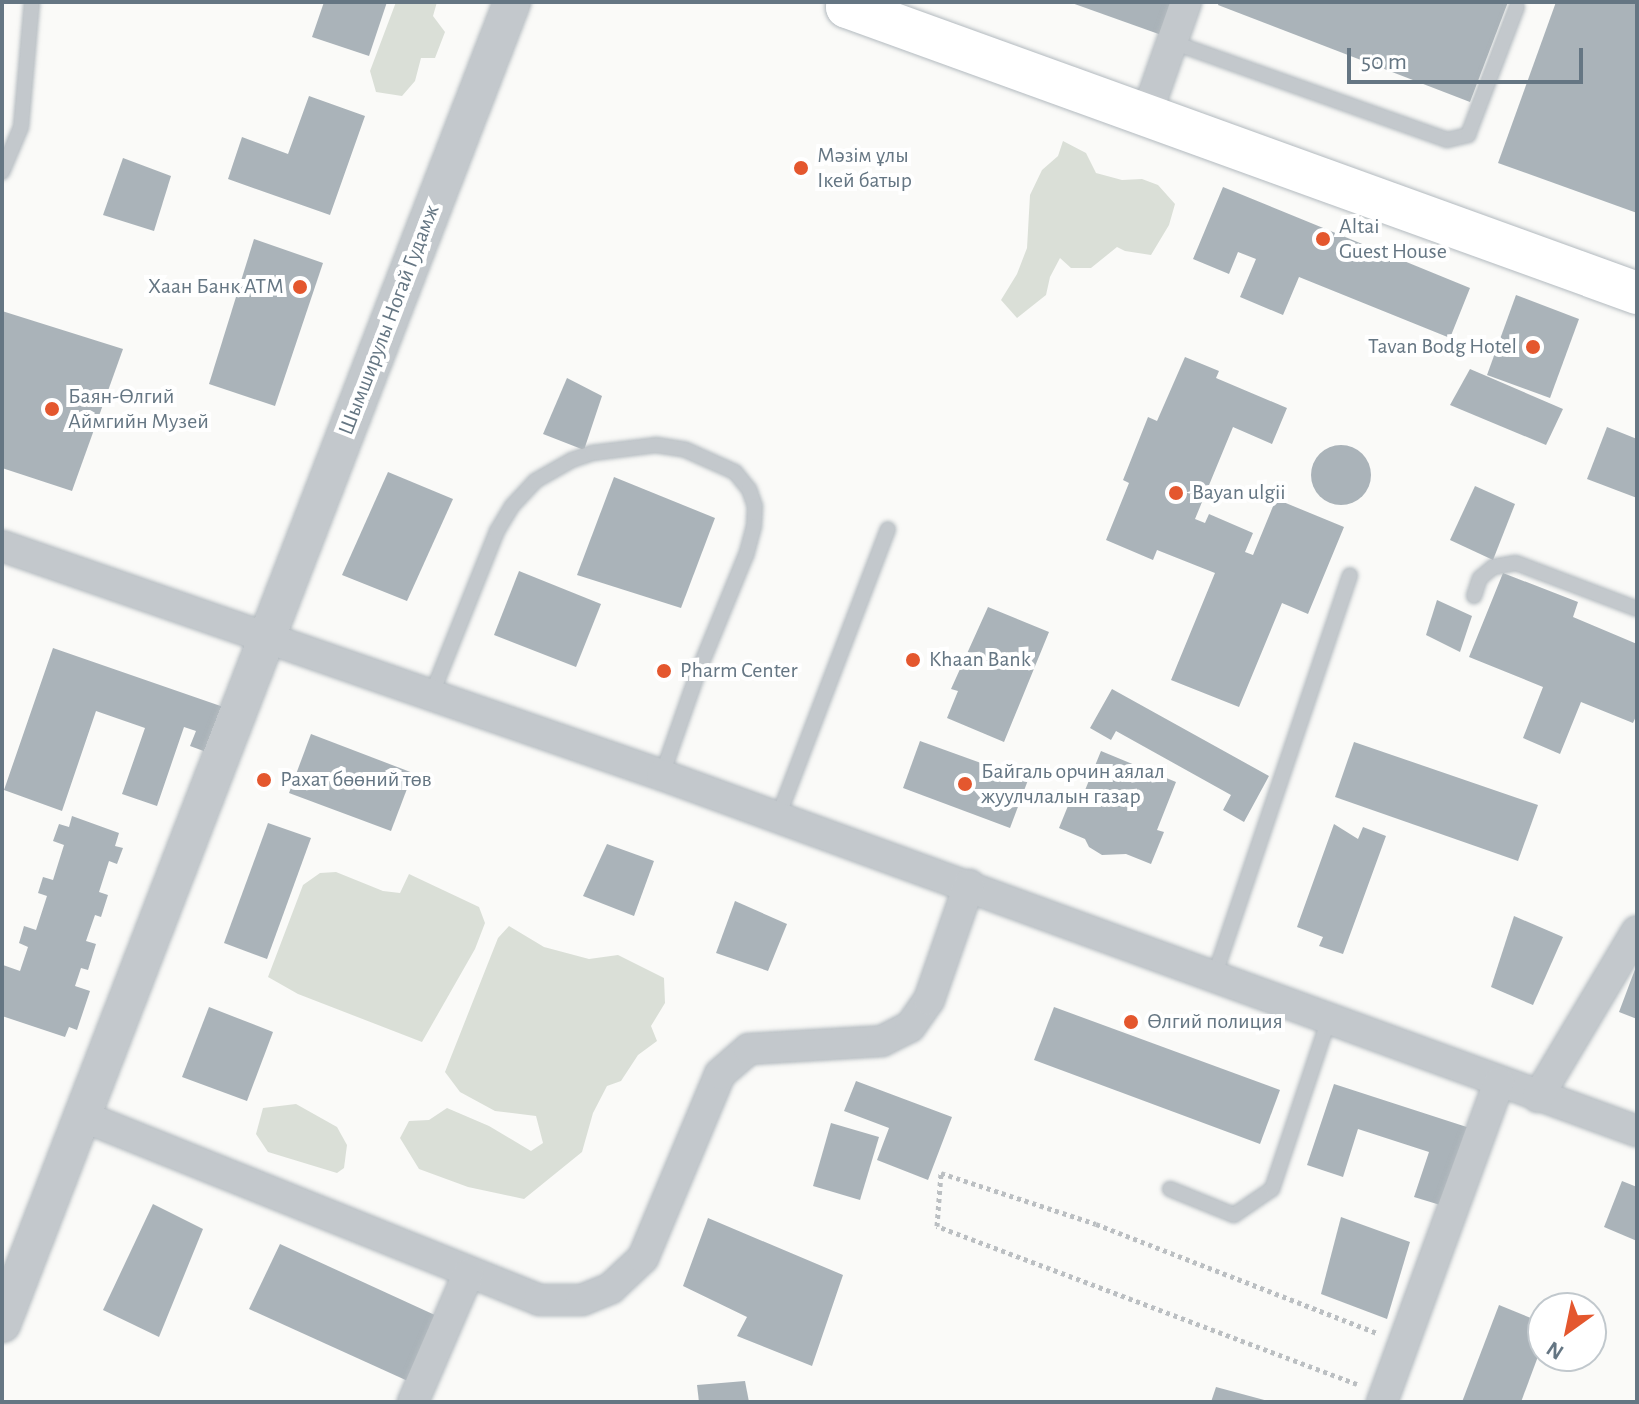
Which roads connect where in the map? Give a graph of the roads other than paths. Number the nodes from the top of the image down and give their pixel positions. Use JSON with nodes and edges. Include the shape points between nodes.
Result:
{"nodes":[{"id":1,"x":32,"y":2,"type":"edge"},
{"id":2,"x":512,"y":2,"type":"edge"},
{"id":3,"x":1186,"y":2,"type":"edge"},
{"id":4,"x":843,"y":4,"type":"edge"},
{"id":5,"x":1517,"y":7,"type":"dead end"},
{"id":6,"x":1172,"y":42,"type":"junction"},
{"id":7,"x":1147,"y":113,"type":"junction"},
{"id":8,"x":2,"y":172,"type":"edge"},
{"id":9,"x":1637,"y":293,"type":"edge"},
{"id":10,"x":888,"y":529,"type":"dead end"},
{"id":11,"x":2,"y":546,"type":"edge"},
{"id":12,"x":1350,"y":575,"type":"dead end"},
{"id":13,"x":1474,"y":596,"type":"dead end"},
{"id":14,"x":1637,"y":609,"type":"edge"},
{"id":15,"x":269,"y":640,"type":"junction"},
{"id":16,"x":431,"y":696,"type":"junction"},
{"id":17,"x":662,"y":775,"type":"junction"},
{"id":18,"x":778,"y":817,"type":"junction"},
{"id":19,"x":969,"y":885,"type":"junction"},
{"id":20,"x":1637,"y":931,"type":"edge"},
{"id":21,"x":1214,"y":977,"type":"junction"},
{"id":22,"x":1329,"y":1019,"type":"junction"},
{"id":23,"x":1499,"y":1083,"type":"junction"},
{"id":24,"x":1538,"y":1097,"type":"junction"},
{"id":25,"x":82,"y":1116,"type":"junction"},
{"id":26,"x":1637,"y":1131,"type":"edge"},
{"id":27,"x":1170,"y":1189,"type":"dead end"},
{"id":28,"x":468,"y":1274,"type":"junction"},
{"id":29,"x":2,"y":1324,"type":"edge"},
{"id":30,"x":1384,"y":1399,"type":"edge"},
{"id":31,"x":413,"y":1402,"type":"edge"}],
"edges":[{"from":1,"to":8,"type":"lane","via":[[21,127]]},
{"from":2,"to":15,"type":"street","name":"Шымширулы Ногай Гудамж"},
{"from":3,"to":6,"type":"street"},
{"from":4,"to":7,"type":"main road"},
{"from":5,"to":6,"type":"lane","via":[[1468,135],[1447,140]]},
{"from":6,"to":7,"type":"street"},
{"from":7,"to":9,"type":"main road"},
{"from":10,"to":18,"type":"lane"},
{"from":11,"to":15,"type":"street"},
{"from":12,"to":21,"type":"lane"},
{"from":13,"to":14,"type":"lane","via":[[1480,578],[1493,567],[1516,563]]},
{"from":15,"to":16,"type":"street"},
{"from":15,"to":25,"type":"street","name":"Шымширулы Ногай Гудамж"},
{"from":16,"to":17,"type":"street"},
{"from":16,"to":17,"type":"lane","via":[[497,531],[535,481],[592,453],[656,445],[686,450],[735,472],[755,506],[754,526]]},
{"from":17,"to":18,"type":"street"},
{"from":18,"to":19,"type":"street"},
{"from":19,"to":21,"type":"street"},
{"from":19,"to":28,"type":"street","via":[[929,1000],[910,1027],[882,1041],[749,1049],[720,1074],[643,1258],[611,1288],[582,1300],[539,1300]]},
{"from":20,"to":24,"type":"street"},
{"from":21,"to":22,"type":"street"},
{"from":22,"to":23,"type":"street"},
{"from":22,"to":27,"type":"lane","via":[[1272,1189],[1234,1215]]},
{"from":23,"to":24,"type":"street"},
{"from":23,"to":30,"type":"street"},
{"from":24,"to":26,"type":"street"},
{"from":25,"to":28,"type":"street"},
{"from":25,"to":29,"type":"street","name":"Шымширулы Ногай Гудамж"},
{"from":28,"to":31,"type":"street"}]}
